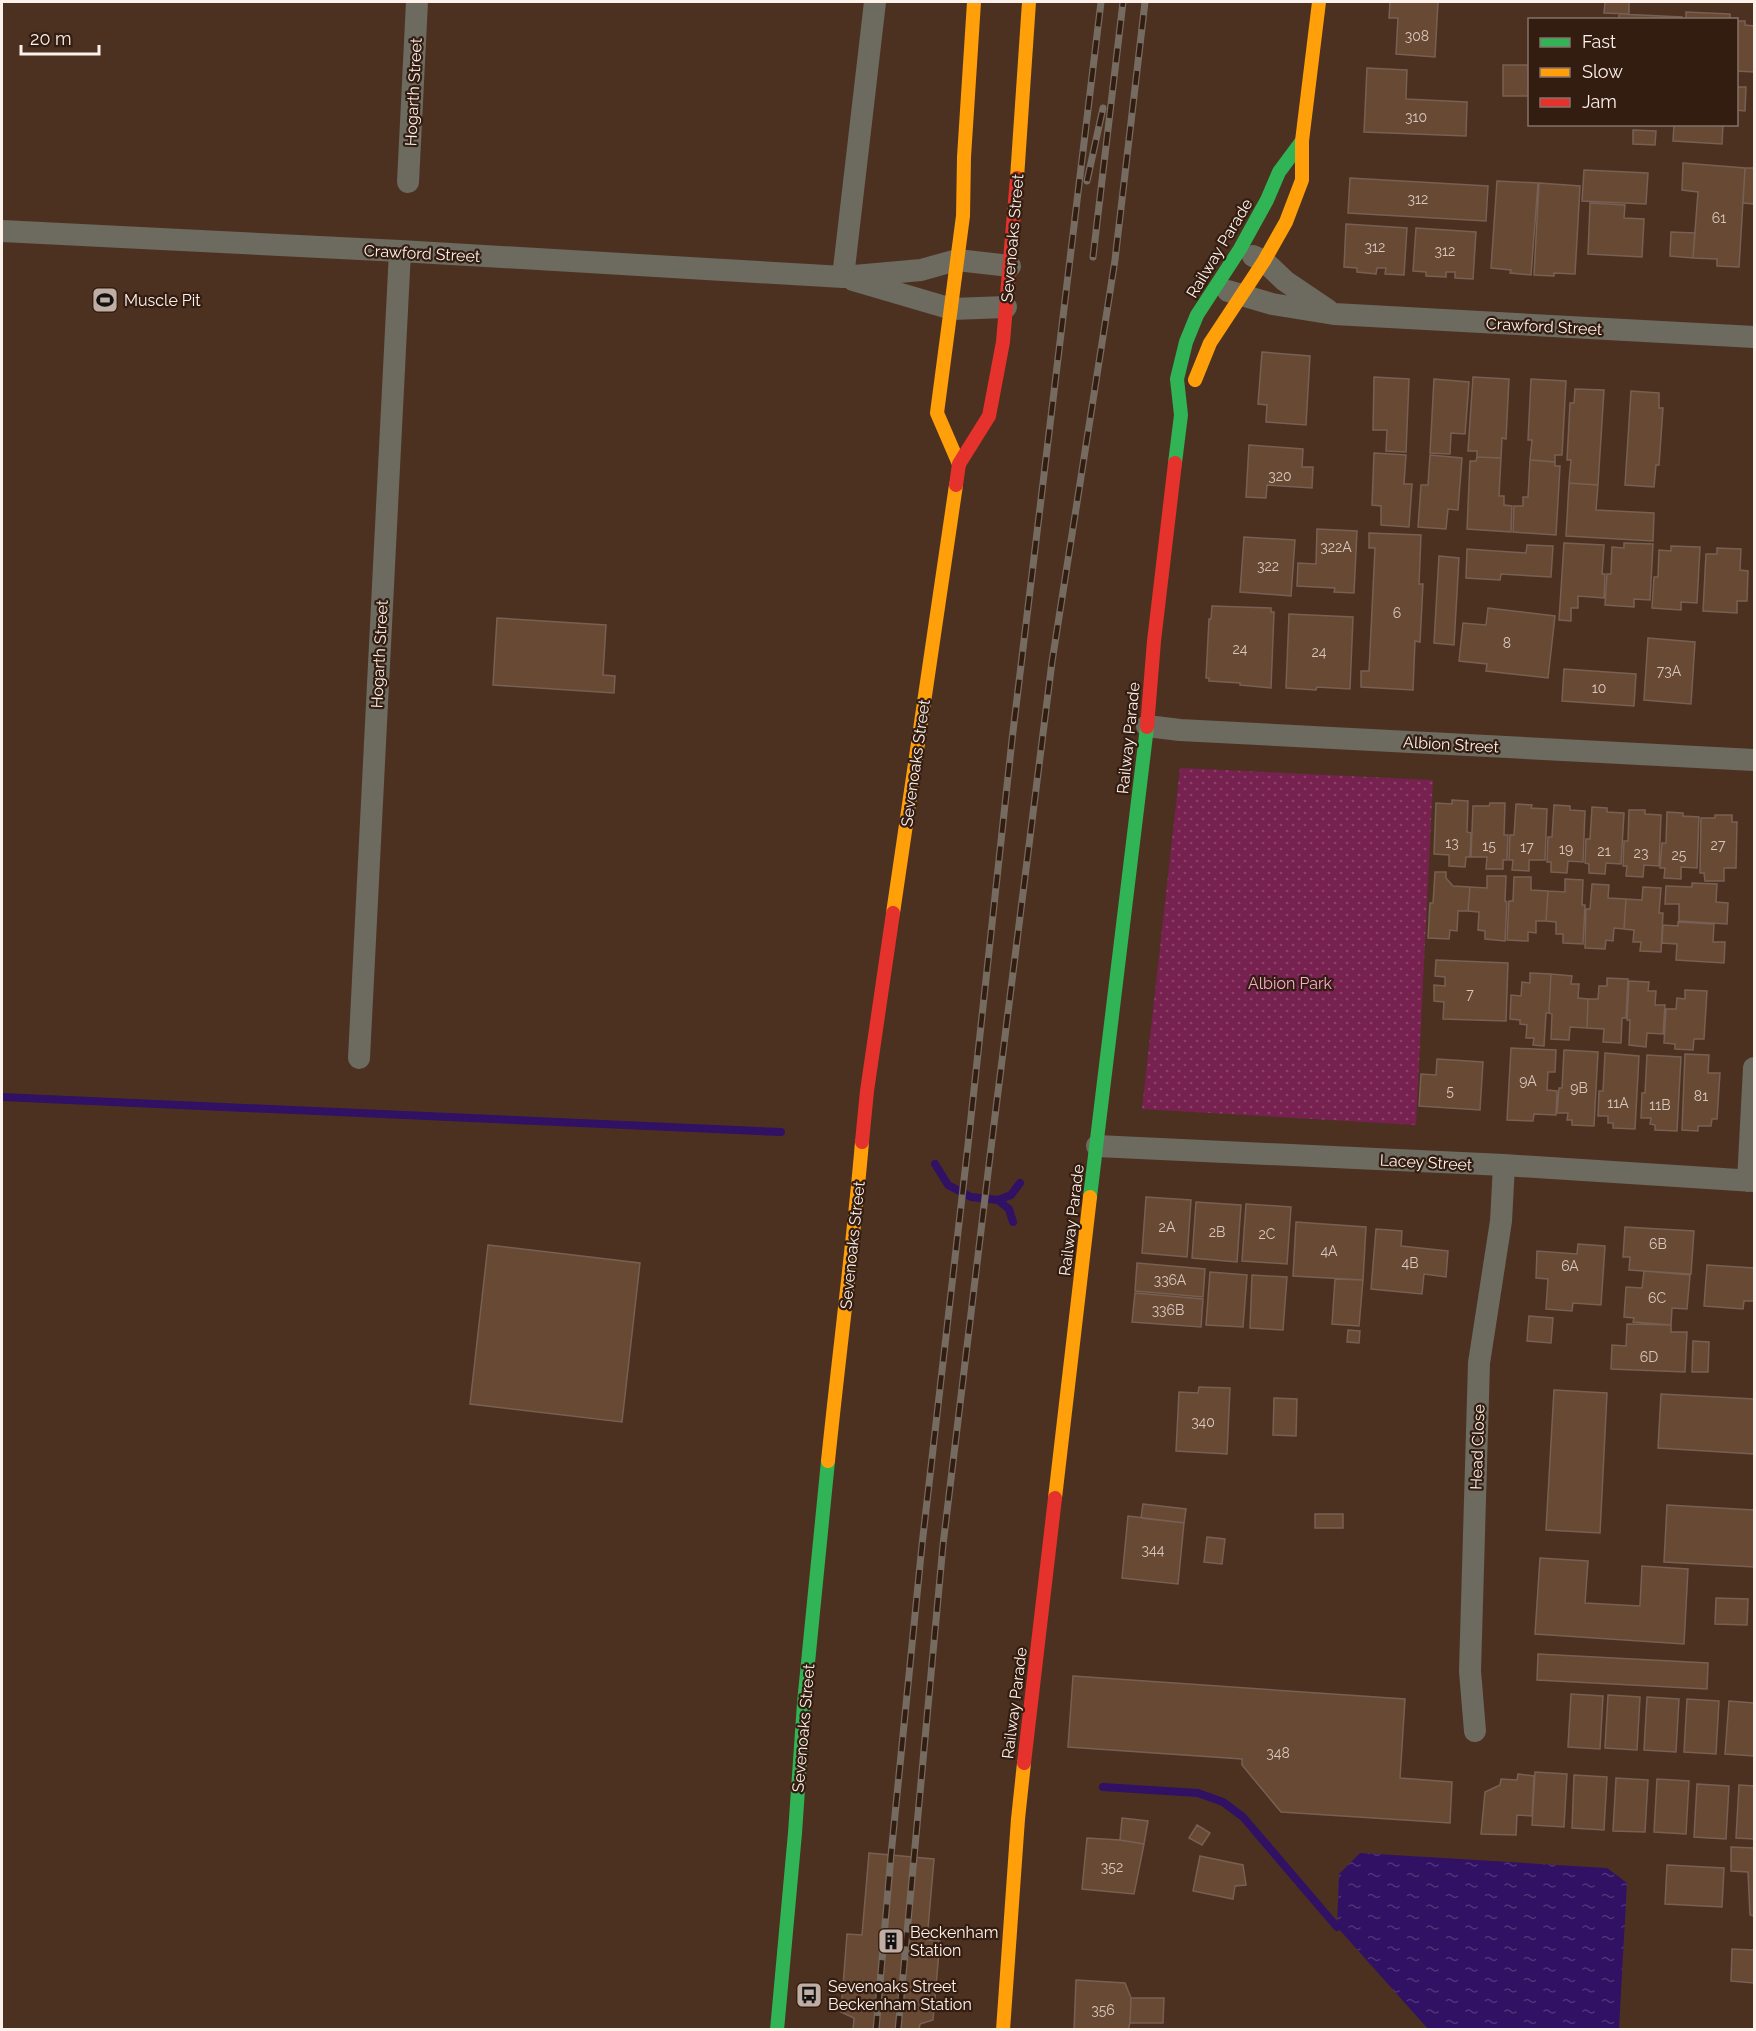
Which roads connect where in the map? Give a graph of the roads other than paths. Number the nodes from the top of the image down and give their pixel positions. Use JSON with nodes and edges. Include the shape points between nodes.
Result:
{"nodes":[{"id":1,"x":417,"y":2,"type":"edge"},
{"id":2,"x":875,"y":2,"type":"edge"},
{"id":3,"x":974,"y":2,"type":"edge"},
{"id":4,"x":1029,"y":2,"type":"edge"},
{"id":5,"x":1319,"y":2,"type":"edge"},
{"id":6,"x":1302,"y":141,"type":"junction"},
{"id":7,"x":408,"y":182,"type":"dead end"},
{"id":8,"x":2,"y":231,"type":"edge"},
{"id":9,"x":1240,"y":249,"type":"junction"},
{"id":10,"x":400,"y":251,"type":"junction"},
{"id":11,"x":957,"y":260,"type":"junction"},
{"id":12,"x":1264,"y":261,"type":"junction"},
{"id":13,"x":1010,"y":266,"type":"junction"},
{"id":14,"x":843,"y":277,"type":"junction"},
{"id":15,"x":1216,"y":285,"type":"junction"},
{"id":16,"x":1241,"y":296,"type":"junction"},
{"id":17,"x":1006,"y":307,"type":"junction"},
{"id":18,"x":952,"y":309,"type":"junction"},
{"id":19,"x":1334,"y":314,"type":"junction"},
{"id":20,"x":1755,"y":337,"type":"edge"},
{"id":21,"x":1181,"y":415,"type":"junction"},
{"id":22,"x":959,"y":464,"type":"junction"},
{"id":23,"x":1147,"y":726,"type":"junction"},
{"id":24,"x":1755,"y":760,"type":"edge"},
{"id":25,"x":359,"y":1058,"type":"dead end"},
{"id":26,"x":1755,"y":1068,"type":"edge"},
{"id":27,"x":1097,"y":1146,"type":"junction"},
{"id":28,"x":1504,"y":1165,"type":"junction"},
{"id":29,"x":1751,"y":1181,"type":"edge"},
{"id":30,"x":1474,"y":1731,"type":"dead end"},
{"id":31,"x":777,"y":2030,"type":"edge"},
{"id":32,"x":1003,"y":2030,"type":"edge"}],
"edges":[{"from":1,"to":7,"type":"street","name":"Hogarth Street"},
{"from":2,"to":14,"type":"street"},
{"from":3,"to":11,"type":"main road","via":[[963,216]]},
{"from":4,"to":13,"type":"main road","name":"Sevenoaks Street"},
{"from":5,"to":6,"type":"main road","name":"Railway Parade"},
{"from":6,"to":9,"type":"main road","name":"Railway Parade","via":[[1279,172]]},
{"from":6,"to":12,"type":"main road","name":"Railway Parade","via":[[1302,180],[1286,222]]},
{"from":8,"to":10,"type":"street","name":"Crawford Street"},
{"from":9,"to":12,"type":"street"},
{"from":9,"to":15,"type":"main road","name":"Railway Parade"},
{"from":10,"to":14,"type":"street","name":"Crawford Street"},
{"from":10,"to":25,"type":"street","name":"Hogarth Street"},
{"from":11,"to":13,"type":"street","name":"Crawford Street"},
{"from":11,"to":14,"type":"street","name":"Crawford Street","via":[[921,270]]},
{"from":11,"to":18,"type":"main road"},
{"from":12,"to":16,"type":"main road","name":"Railway Parade"},
{"from":12,"to":19,"type":"street","via":[[1285,281]]},
{"from":13,"to":17,"type":"main road","name":"Sevenoaks Street"},
{"from":14,"to":18,"type":"street","name":"Crawford Street"},
{"from":15,"to":16,"type":"street","name":"Crawford Street"},
{"from":15,"to":21,"type":"main road","name":"Railway Parade","via":[[1186,342],[1177,379]]},
{"from":16,"to":19,"type":"street","name":"Crawford Street"},
{"from":16,"to":21,"type":"main road","name":"Railway Parade","via":[[1210,343]]},
{"from":17,"to":18,"type":"street","name":"Crawford Street"},
{"from":17,"to":22,"type":"main road","name":"Sevenoaks Street","via":[[989,416]]},
{"from":18,"to":22,"type":"main road","via":[[938,413]]},
{"from":19,"to":20,"type":"street","name":"Crawford Street"},
{"from":21,"to":23,"type":"main road","name":"Railway Parade"},
{"from":22,"to":31,"type":"main road","name":"Sevenoaks Street","via":[[867,1091],[804,1703]]},
{"from":23,"to":24,"type":"street","name":"Albion Street"},
{"from":23,"to":27,"type":"main road","name":"Railway Parade"},
{"from":26,"to":29,"type":"street"},
{"from":27,"to":28,"type":"street","name":"Lacey Street"},
{"from":27,"to":32,"type":"main road","name":"Railway Parade","via":[[1018,1820]]},
{"from":28,"to":29,"type":"street","name":"Lacey Street"},
{"from":28,"to":30,"type":"street","name":"Head Close","via":[[1501,1221],[1479,1363],[1470,1671]]}]}
